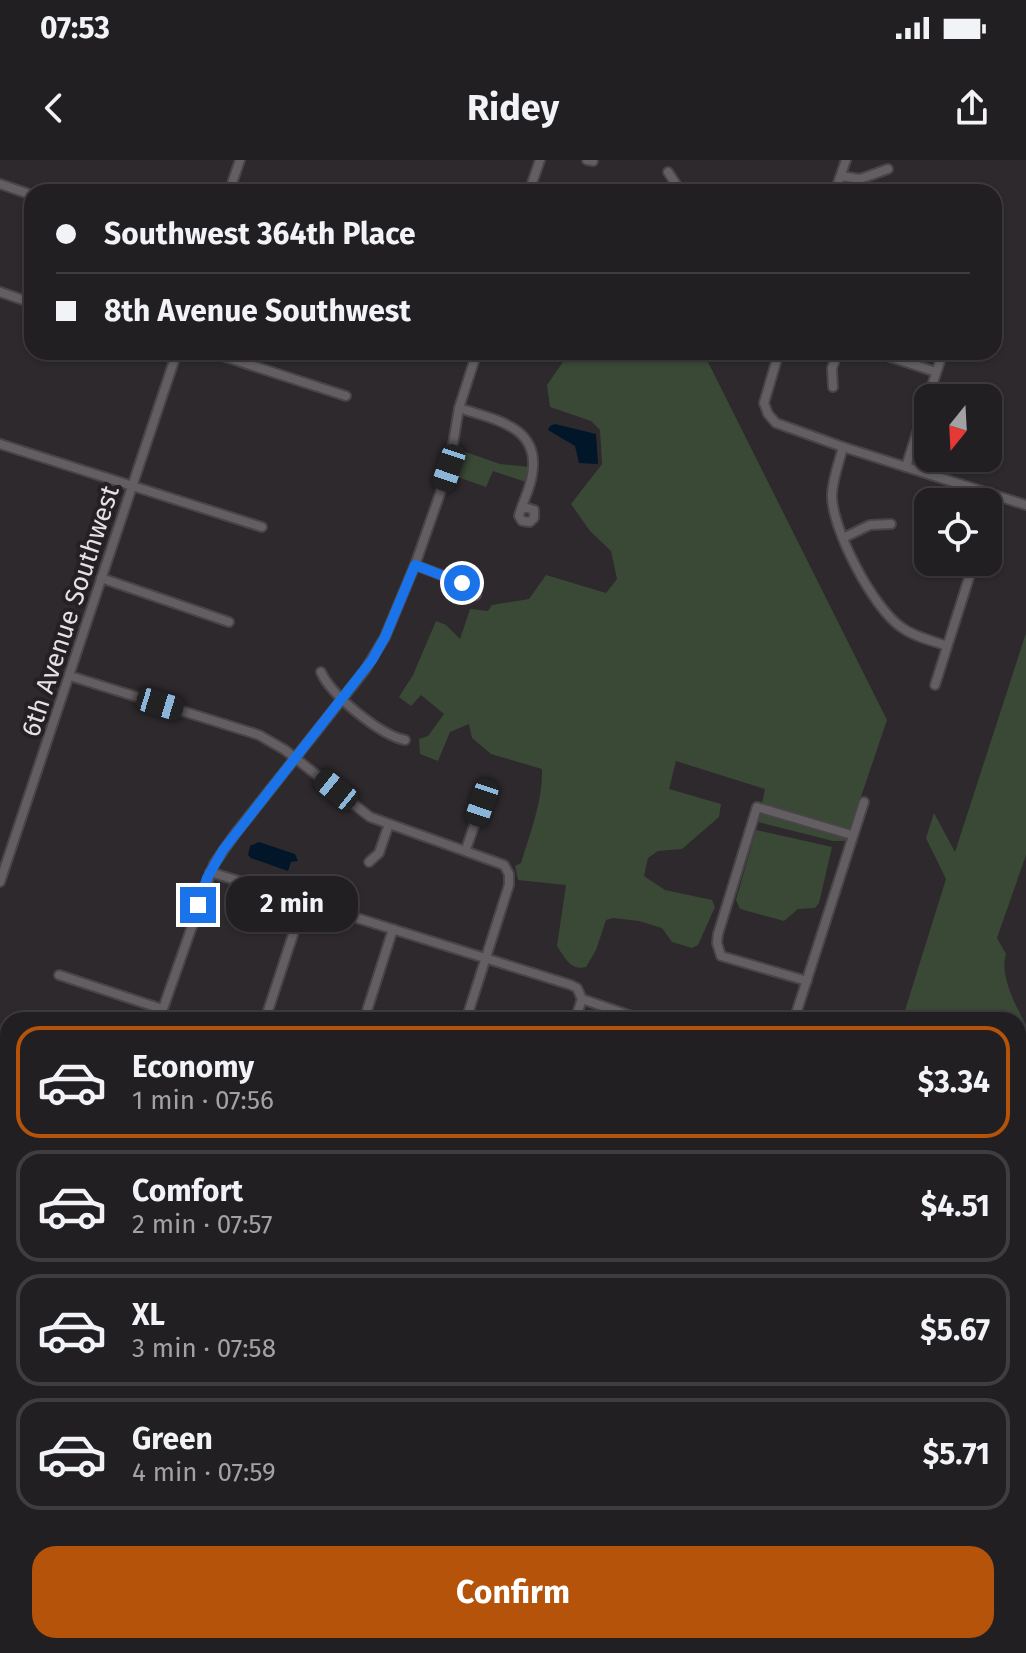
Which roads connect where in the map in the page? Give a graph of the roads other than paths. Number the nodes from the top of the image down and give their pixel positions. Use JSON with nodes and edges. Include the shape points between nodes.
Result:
{"nodes":[{"id":1,"x":240,"y":160,"type":"edge"},
{"id":2,"x":540,"y":160,"type":"edge"},
{"id":3,"x":846,"y":160,"type":"edge"},
{"id":4,"x":888,"y":169,"type":"dead end"},
{"id":5,"x":668,"y":172,"type":"dead end"},
{"id":6,"x":841,"y":176,"type":"junction"},
{"id":7,"x":0,"y":184,"type":"edge"},
{"id":8,"x":232,"y":184,"type":"edge"},
{"id":9,"x":532,"y":184,"type":"edge"},
{"id":10,"x":676,"y":184,"type":"edge"},
{"id":11,"x":838,"y":184,"type":"edge"},
{"id":12,"x":24,"y":192,"type":"edge"},
{"id":13,"x":0,"y":292,"type":"edge"},
{"id":14,"x":24,"y":300,"type":"edge"},
{"id":15,"x":174,"y":360,"type":"edge"},
{"id":16,"x":235,"y":360,"type":"edge"},
{"id":17,"x":474,"y":360,"type":"edge"},
{"id":18,"x":776,"y":360,"type":"edge"},
{"id":19,"x":836,"y":360,"type":"edge"},
{"id":20,"x":899,"y":360,"type":"edge"},
{"id":21,"x":940,"y":360,"type":"edge"},
{"id":22,"x":936,"y":372,"type":"junction"},
{"id":23,"x":932,"y":384,"type":"edge"},
{"id":24,"x":833,"y":387,"type":"dead end"},
{"id":25,"x":346,"y":396,"type":"dead end"},
{"id":26,"x":459,"y":408,"type":"junction"},
{"id":27,"x":914,"y":442,"type":"edge"},
{"id":28,"x":0,"y":444,"type":"edge"},
{"id":29,"x":843,"y":447,"type":"junction"},
{"id":30,"x":906,"y":467,"type":"junction"},
{"id":31,"x":132,"y":486,"type":"junction"},
{"id":32,"x":970,"y":488,"type":"edge"},
{"id":33,"x":1002,"y":498,"type":"edge"},
{"id":34,"x":1026,"y":505,"type":"edge"},
{"id":35,"x":524,"y":507,"type":"dead end"},
{"id":36,"x":891,"y":524,"type":"dead end"},
{"id":37,"x":262,"y":527,"type":"dead end"},
{"id":38,"x":843,"y":538,"type":"junction"},
{"id":39,"x":415,"y":565,"type":"junction"},
{"id":40,"x":970,"y":576,"type":"edge"},
{"id":41,"x":101,"y":578,"type":"junction"},
{"id":42,"x":476,"y":595,"type":"dead end"},
{"id":43,"x":229,"y":622,"type":"dead end"},
{"id":44,"x":947,"y":646,"type":"junction"},
{"id":45,"x":321,"y":672,"type":"dead end"},
{"id":46,"x":70,"y":676,"type":"junction"},
{"id":47,"x":935,"y":685,"type":"dead end"},
{"id":48,"x":342,"y":700,"type":"junction"},
{"id":49,"x":405,"y":740,"type":"dead end"},
{"id":50,"x":296,"y":757,"type":"junction"},
{"id":51,"x":491,"y":790,"type":"dead end"},
{"id":52,"x":864,"y":802,"type":"dead end"},
{"id":53,"x":389,"y":824,"type":"junction"},
{"id":54,"x":852,"y":835,"type":"junction"},
{"id":55,"x":466,"y":849,"type":"junction"},
{"id":56,"x":369,"y":862,"type":"dead end"},
{"id":57,"x":210,"y":872,"type":"junction"},
{"id":58,"x":0,"y":882,"type":"edge"},
{"id":59,"x":304,"y":901,"type":"junction"},
{"id":60,"x":393,"y":929,"type":"junction"},
{"id":61,"x":487,"y":958,"type":"junction"},
{"id":62,"x":59,"y":975,"type":"dead end"},
{"id":63,"x":807,"y":981,"type":"junction"},
{"id":64,"x":582,"y":999,"type":"junction"},
{"id":65,"x":162,"y":1009,"type":"junction"},
{"id":66,"x":161,"y":1012,"type":"edge"},
{"id":67,"x":268,"y":1012,"type":"edge"},
{"id":68,"x":367,"y":1012,"type":"edge"},
{"id":69,"x":469,"y":1012,"type":"edge"},
{"id":70,"x":578,"y":1012,"type":"edge"},
{"id":71,"x":620,"y":1012,"type":"edge"},
{"id":72,"x":797,"y":1012,"type":"edge"}],
"edges":[{"from":1,"to":8,"type":"street"},
{"from":2,"to":9,"type":"street"},
{"from":3,"to":6,"type":"street"},
{"from":4,"to":6,"type":"street","via":[[860,179]]},
{"from":5,"to":10,"type":"street"},
{"from":6,"to":11,"type":"street"},
{"from":7,"to":12,"type":"street"},
{"from":13,"to":14,"type":"street"},
{"from":15,"to":31,"type":"street","name":"6th Avenue Southwest"},
{"from":16,"to":25,"type":"street"},
{"from":17,"to":26,"type":"street"},
{"from":18,"to":29,"type":"street","via":[[764,398],[768,414],[782,426]]},
{"from":19,"to":24,"type":"street"},
{"from":20,"to":22,"type":"street"},
{"from":21,"to":22,"type":"street"},
{"from":22,"to":23,"type":"street"},
{"from":26,"to":35,"type":"street","via":[[507,425],[527,440],[533,465]]},
{"from":26,"to":39,"type":"street","via":[[452,456]]},
{"from":27,"to":30,"type":"street"},
{"from":28,"to":31,"type":"street"},
{"from":29,"to":30,"type":"street"},
{"from":29,"to":38,"type":"street","via":[[832,500]]},
{"from":30,"to":32,"type":"street"},
{"from":31,"to":37,"type":"street"},
{"from":31,"to":41,"type":"street","name":"6th Avenue Southwest"},
{"from":33,"to":34,"type":"street"},
{"from":36,"to":38,"type":"street","via":[[870,525]]},
{"from":38,"to":44,"type":"street","via":[[883,612],[914,635]]},
{"from":39,"to":42,"type":"street","via":[[465,584]]},
{"from":39,"to":48,"type":"street","via":[[385,637]]},
{"from":40,"to":44,"type":"street"},
{"from":41,"to":43,"type":"street"},
{"from":41,"to":46,"type":"street","name":"6th Avenue Southwest"},
{"from":44,"to":47,"type":"street"},
{"from":45,"to":48,"type":"street"},
{"from":46,"to":50,"type":"street","via":[[259,735]]},
{"from":46,"to":58,"type":"street","name":"6th Avenue Southwest"},
{"from":48,"to":49,"type":"street","via":[[388,734]]},
{"from":48,"to":50,"type":"street"},
{"from":50,"to":53,"type":"street","via":[[363,812]]},
{"from":50,"to":57,"type":"street"},
{"from":51,"to":55,"type":"street"},
{"from":52,"to":54,"type":"street"},
{"from":53,"to":55,"type":"street"},
{"from":53,"to":56,"type":"street","via":[[379,853]]},
{"from":54,"to":63,"type":"street"},
{"from":54,"to":63,"type":"street","via":[[757,807],[717,943],[721,956]]},
{"from":55,"to":61,"type":"street","via":[[507,869],[509,885]]},
{"from":57,"to":59,"type":"street"},
{"from":57,"to":65,"type":"street"},
{"from":59,"to":60,"type":"street"},
{"from":59,"to":67,"type":"street"},
{"from":60,"to":61,"type":"street"},
{"from":60,"to":68,"type":"street"},
{"from":61,"to":64,"type":"street","via":[[571,985]]},
{"from":61,"to":69,"type":"street"},
{"from":62,"to":65,"type":"street"},
{"from":63,"to":72,"type":"street"},
{"from":64,"to":70,"type":"street"},
{"from":64,"to":71,"type":"street"},
{"from":65,"to":66,"type":"street"}]}
